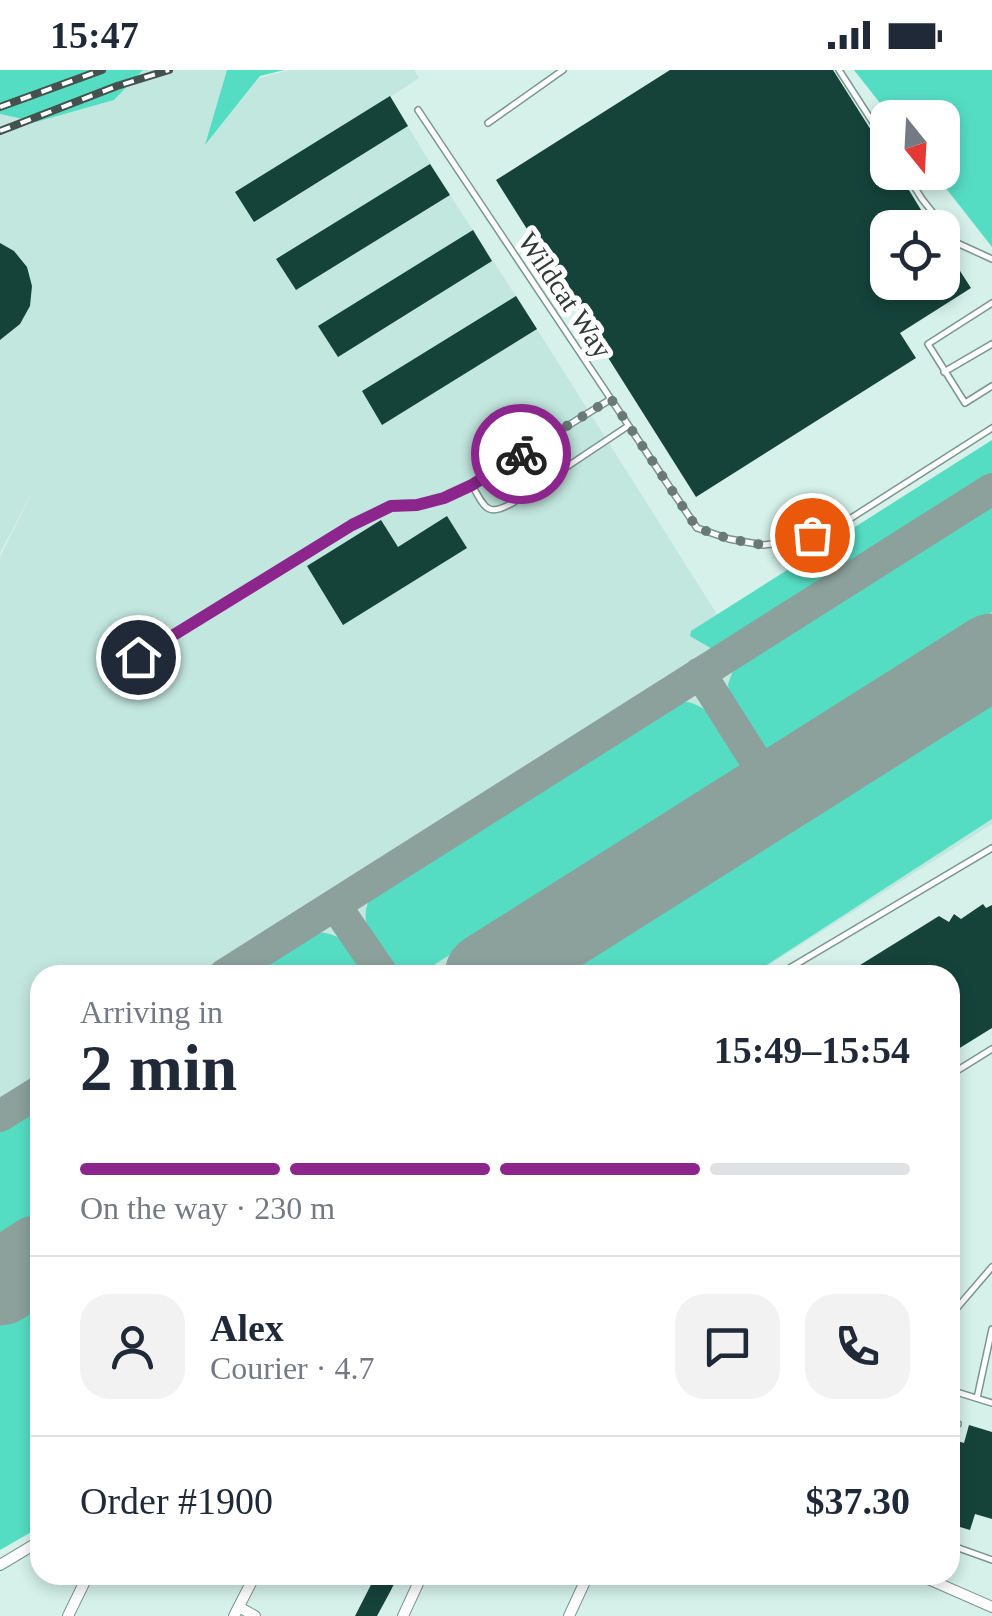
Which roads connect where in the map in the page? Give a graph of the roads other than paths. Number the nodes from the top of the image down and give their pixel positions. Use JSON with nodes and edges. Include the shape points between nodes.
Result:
{"nodes":[{"id":1,"x":563,"y":70,"type":"edge"},
{"id":2,"x":839,"y":70,"type":"edge"},
{"id":3,"x":418,"y":110,"type":"dead end"},
{"id":4,"x":870,"y":118,"type":"edge"},
{"id":5,"x":488,"y":122,"type":"dead end"},
{"id":6,"x":916,"y":190,"type":"edge"},
{"id":7,"x":992,"y":259,"type":"edge"},
{"id":8,"x":992,"y":303,"type":"edge"},
{"id":9,"x":992,"y":344,"type":"edge"},
{"id":10,"x":944,"y":372,"type":"junction"},
{"id":11,"x":992,"y":386,"type":"edge"},
{"id":12,"x":611,"y":399,"type":"junction"},
{"id":13,"x":628,"y":426,"type":"junction"},
{"id":14,"x":992,"y":428,"type":"edge"},
{"id":15,"x":472,"y":485,"type":"junction"},
{"id":16,"x":138,"y":657,"type":"dead end"},
{"id":17,"x":992,"y":848,"type":"edge"},
{"id":18,"x":795,"y":965,"type":"edge"},
{"id":19,"x":992,"y":1049,"type":"edge"},
{"id":20,"x":960,"y":1069,"type":"edge"},
{"id":21,"x":992,"y":1267,"type":"edge"},
{"id":22,"x":960,"y":1304,"type":"edge"},
{"id":23,"x":992,"y":1329,"type":"edge"},
{"id":24,"x":960,"y":1393,"type":"edge"},
{"id":25,"x":977,"y":1398,"type":"junction"},
{"id":26,"x":992,"y":1403,"type":"edge"},
{"id":27,"x":30,"y":1547,"type":"edge"},
{"id":28,"x":960,"y":1549,"type":"edge"},
{"id":29,"x":992,"y":1560,"type":"edge"},
{"id":30,"x":0,"y":1565,"type":"edge"},
{"id":31,"x":83,"y":1585,"type":"edge"},
{"id":32,"x":250,"y":1585,"type":"edge"},
{"id":33,"x":417,"y":1585,"type":"edge"},
{"id":34,"x":584,"y":1585,"type":"edge"},
{"id":35,"x":942,"y":1585,"type":"edge"},
{"id":36,"x":992,"y":1607,"type":"edge"},
{"id":37,"x":236,"y":1611,"type":"edge"},
{"id":38,"x":572,"y":1615,"type":"edge"},
{"id":39,"x":68,"y":1616,"type":"edge"},
{"id":40,"x":255,"y":1616,"type":"edge"},
{"id":41,"x":403,"y":1616,"type":"edge"}],
"edges":[{"from":1,"to":5,"type":"lane"},
{"from":2,"to":4,"type":"lane"},
{"from":3,"to":12,"type":"lane","name":"Wildcat Way"},
{"from":6,"to":7,"type":"lane","via":[[956,243]]},
{"from":8,"to":10,"type":"lane","via":[[928,344]]},
{"from":9,"to":10,"type":"lane"},
{"from":10,"to":11,"type":"lane","via":[[965,404]]},
{"from":12,"to":13,"type":"lane","name":"Wildcat Way"},
{"from":12,"to":15,"type":"lane"},
{"from":13,"to":14,"type":"lane","name":"Wildcat Way","via":[[697,528],[763,545],[834,529]]},
{"from":13,"to":15,"type":"lane","via":[[497,510],[485,507]]},
{"from":15,"to":16,"type":"lane","via":[[444,498],[391,506],[352,525]]},
{"from":17,"to":18,"type":"lane"},
{"from":19,"to":20,"type":"lane"},
{"from":21,"to":22,"type":"lane"},
{"from":23,"to":25,"type":"lane"},
{"from":24,"to":25,"type":"lane"},
{"from":25,"to":26,"type":"lane"},
{"from":27,"to":30,"type":"street"},
{"from":28,"to":29,"type":"lane"},
{"from":31,"to":39,"type":"street"},
{"from":32,"to":37,"type":"street"},
{"from":33,"to":41,"type":"street"},
{"from":34,"to":38,"type":"street"},
{"from":35,"to":36,"type":"street"},
{"from":37,"to":40,"type":"street"}]}
